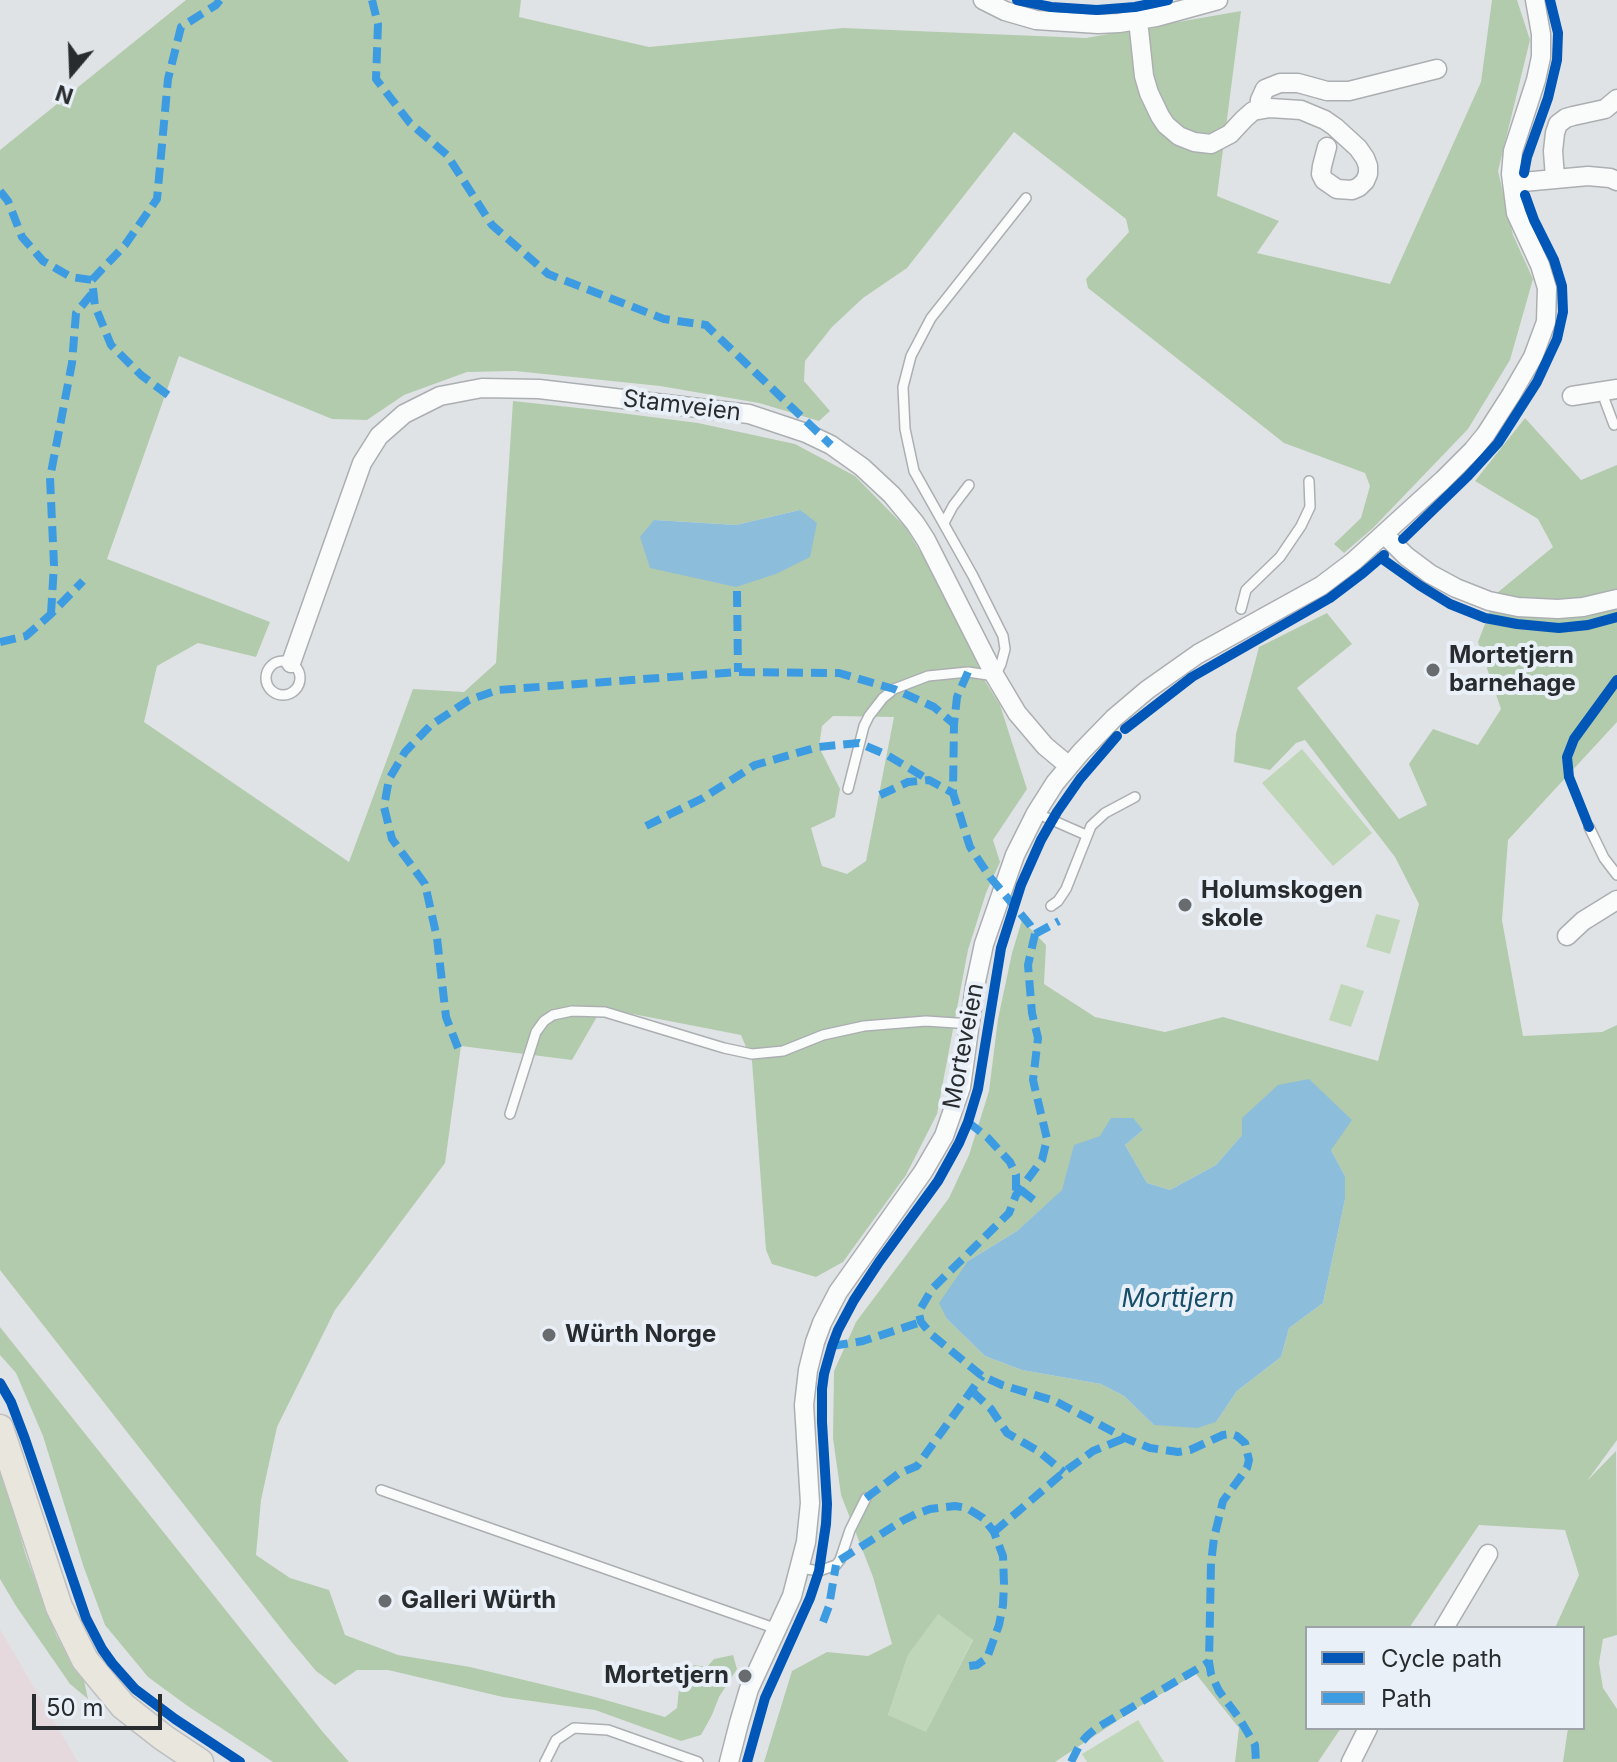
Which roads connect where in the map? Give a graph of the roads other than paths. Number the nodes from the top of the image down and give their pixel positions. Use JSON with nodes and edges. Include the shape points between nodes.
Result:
{"nodes":[{"id":1,"x":983,"y":0,"type":"edge"},
{"id":2,"x":1218,"y":0,"type":"edge"},
{"id":3,"x":1535,"y":0,"type":"edge"},
{"id":4,"x":1138,"y":20,"type":"junction"},
{"id":5,"x":1437,"y":69,"type":"dead end"},
{"id":6,"x":1617,"y":99,"type":"edge"},
{"id":7,"x":1259,"y":109,"type":"junction"},
{"id":8,"x":1327,"y":147,"type":"dead end"},
{"id":9,"x":1555,"y":178,"type":"junction"},
{"id":10,"x":1617,"y":181,"type":"edge"},
{"id":11,"x":1512,"y":183,"type":"junction"},
{"id":12,"x":1026,"y":198,"type":"dead end"},
{"id":13,"x":1610,"y":391,"type":"edge"},
{"id":14,"x":1572,"y":396,"type":"dead end"},
{"id":15,"x":1614,"y":425,"type":"dead end"},
{"id":16,"x":1309,"y":481,"type":"dead end"},
{"id":17,"x":969,"y":485,"type":"dead end"},
{"id":18,"x":944,"y":523,"type":"junction"},
{"id":19,"x":1384,"y":534,"type":"junction"},
{"id":20,"x":1617,"y":599,"type":"edge"},
{"id":21,"x":1241,"y":609,"type":"dead end"},
{"id":22,"x":291,"y":663,"type":"dead end"},
{"id":23,"x":995,"y":676,"type":"junction"},
{"id":24,"x":1069,"y":766,"type":"junction"},
{"id":25,"x":848,"y":789,"type":"dead end"},
{"id":26,"x":1135,"y":797,"type":"dead end"},
{"id":27,"x":1036,"y":813,"type":"junction"},
{"id":28,"x":1589,"y":827,"type":"dead end"},
{"id":29,"x":1086,"y":835,"type":"junction"},
{"id":30,"x":1617,"y":875,"type":"edge"},
{"id":31,"x":1617,"y":900,"type":"edge"},
{"id":32,"x":1051,"y":906,"type":"dead end"},
{"id":33,"x":1567,"y":936,"type":"dead end"},
{"id":34,"x":971,"y":1024,"type":"junction"},
{"id":35,"x":510,"y":1114,"type":"dead end"},
{"id":36,"x":0,"y":1428,"type":"edge"},
{"id":37,"x":381,"y":1490,"type":"dead end"},
{"id":38,"x":866,"y":1498,"type":"dead end"},
{"id":39,"x":1488,"y":1554,"type":"dead end"},
{"id":40,"x":801,"y":1568,"type":"junction"},
{"id":41,"x":1445,"y":1626,"type":"edge"},
{"id":42,"x":777,"y":1629,"type":"junction"},
{"id":43,"x":1367,"y":1730,"type":"edge"},
{"id":44,"x":200,"y":1762,"type":"edge"},
{"id":45,"x":545,"y":1762,"type":"edge"},
{"id":46,"x":698,"y":1762,"type":"edge"},
{"id":47,"x":729,"y":1762,"type":"edge"},
{"id":48,"x":1351,"y":1762,"type":"edge"}],
"edges":[{"from":1,"to":4,"type":"street","via":[[1036,20]]},
{"from":2,"to":4,"type":"street"},
{"from":3,"to":11,"type":"street","name":"Morteveien","via":[[1541,57],[1513,151]]},
{"from":4,"to":7,"type":"street","via":[[1149,93],[1172,131],[1211,144]]},
{"from":5,"to":7,"type":"street","via":[[1349,91],[1273,84],[1265,89]]},
{"from":6,"to":9,"type":"street","via":[[1605,109],[1558,124]]},
{"from":7,"to":8,"type":"street","via":[[1301,110],[1335,127],[1365,158],[1368,174],[1359,187],[1337,189],[1324,180]]},
{"from":9,"to":10,"type":"street"},
{"from":9,"to":11,"type":"street"},
{"from":11,"to":19,"type":"street","name":"Morteveien","via":[[1516,213],[1547,288],[1542,334],[1511,395],[1473,450]]},
{"from":12,"to":18,"type":"lane","via":[[931,318],[911,356],[903,387],[914,471]]},
{"from":13,"to":14,"type":"street"},
{"from":13,"to":15,"type":"lane","via":[[1605,401]]},
{"from":16,"to":21,"type":"lane","via":[[1310,507],[1301,526],[1280,557],[1246,590]]},
{"from":17,"to":18,"type":"lane"},
{"from":18,"to":23,"type":"lane","via":[[1003,636],[1005,649]]},
{"from":19,"to":20,"type":"street","via":[[1430,574],[1489,601],[1558,609]]},
{"from":19,"to":24,"type":"street","name":"Morteveien","via":[[1321,586],[1163,678],[1114,718]]},
{"from":22,"to":23,"type":"street","name":"Stamveien","via":[[362,463],[379,436],[404,414],[440,396],[482,388],[539,389],[749,414],[831,445],[870,474],[915,523]]},
{"from":23,"to":24,"type":"street","name":"Stamveien","via":[[1031,731]]},
{"from":23,"to":25,"type":"lane","via":[[950,673],[894,689],[875,706],[864,726]]},
{"from":24,"to":27,"type":"street","name":"Morteveien"},
{"from":26,"to":29,"type":"lane","via":[[1105,813]]},
{"from":27,"to":29,"type":"lane"},
{"from":27,"to":34,"type":"street","name":"Morteveien","via":[[990,924]]},
{"from":28,"to":30,"type":"lane"},
{"from":29,"to":32,"type":"lane","via":[[1066,889]]},
{"from":31,"to":33,"type":"street"},
{"from":34,"to":35,"type":"lane","via":[[926,1021],[853,1028],[783,1051],[752,1054],[605,1012],[572,1011],[553,1015],[536,1032]]},
{"from":34,"to":40,"type":"street","name":"Morteveien","via":[[961,1087],[944,1136],[838,1292],[811,1355],[804,1405],[810,1503]]},
{"from":36,"to":44,"type":"main road","via":[[59,1607],[85,1660],[123,1706]]},
{"from":37,"to":42,"type":"lane"},
{"from":38,"to":40,"type":"lane","via":[[836,1565],[819,1571]]},
{"from":39,"to":41,"type":"street"},
{"from":40,"to":42,"type":"street","name":"Morteveien"},
{"from":42,"to":47,"type":"street","name":"Morteveien","via":[[749,1689]]},
{"from":43,"to":48,"type":"street"},
{"from":45,"to":46,"type":"lane","via":[[556,1740],[574,1728],[608,1730]]}]}
